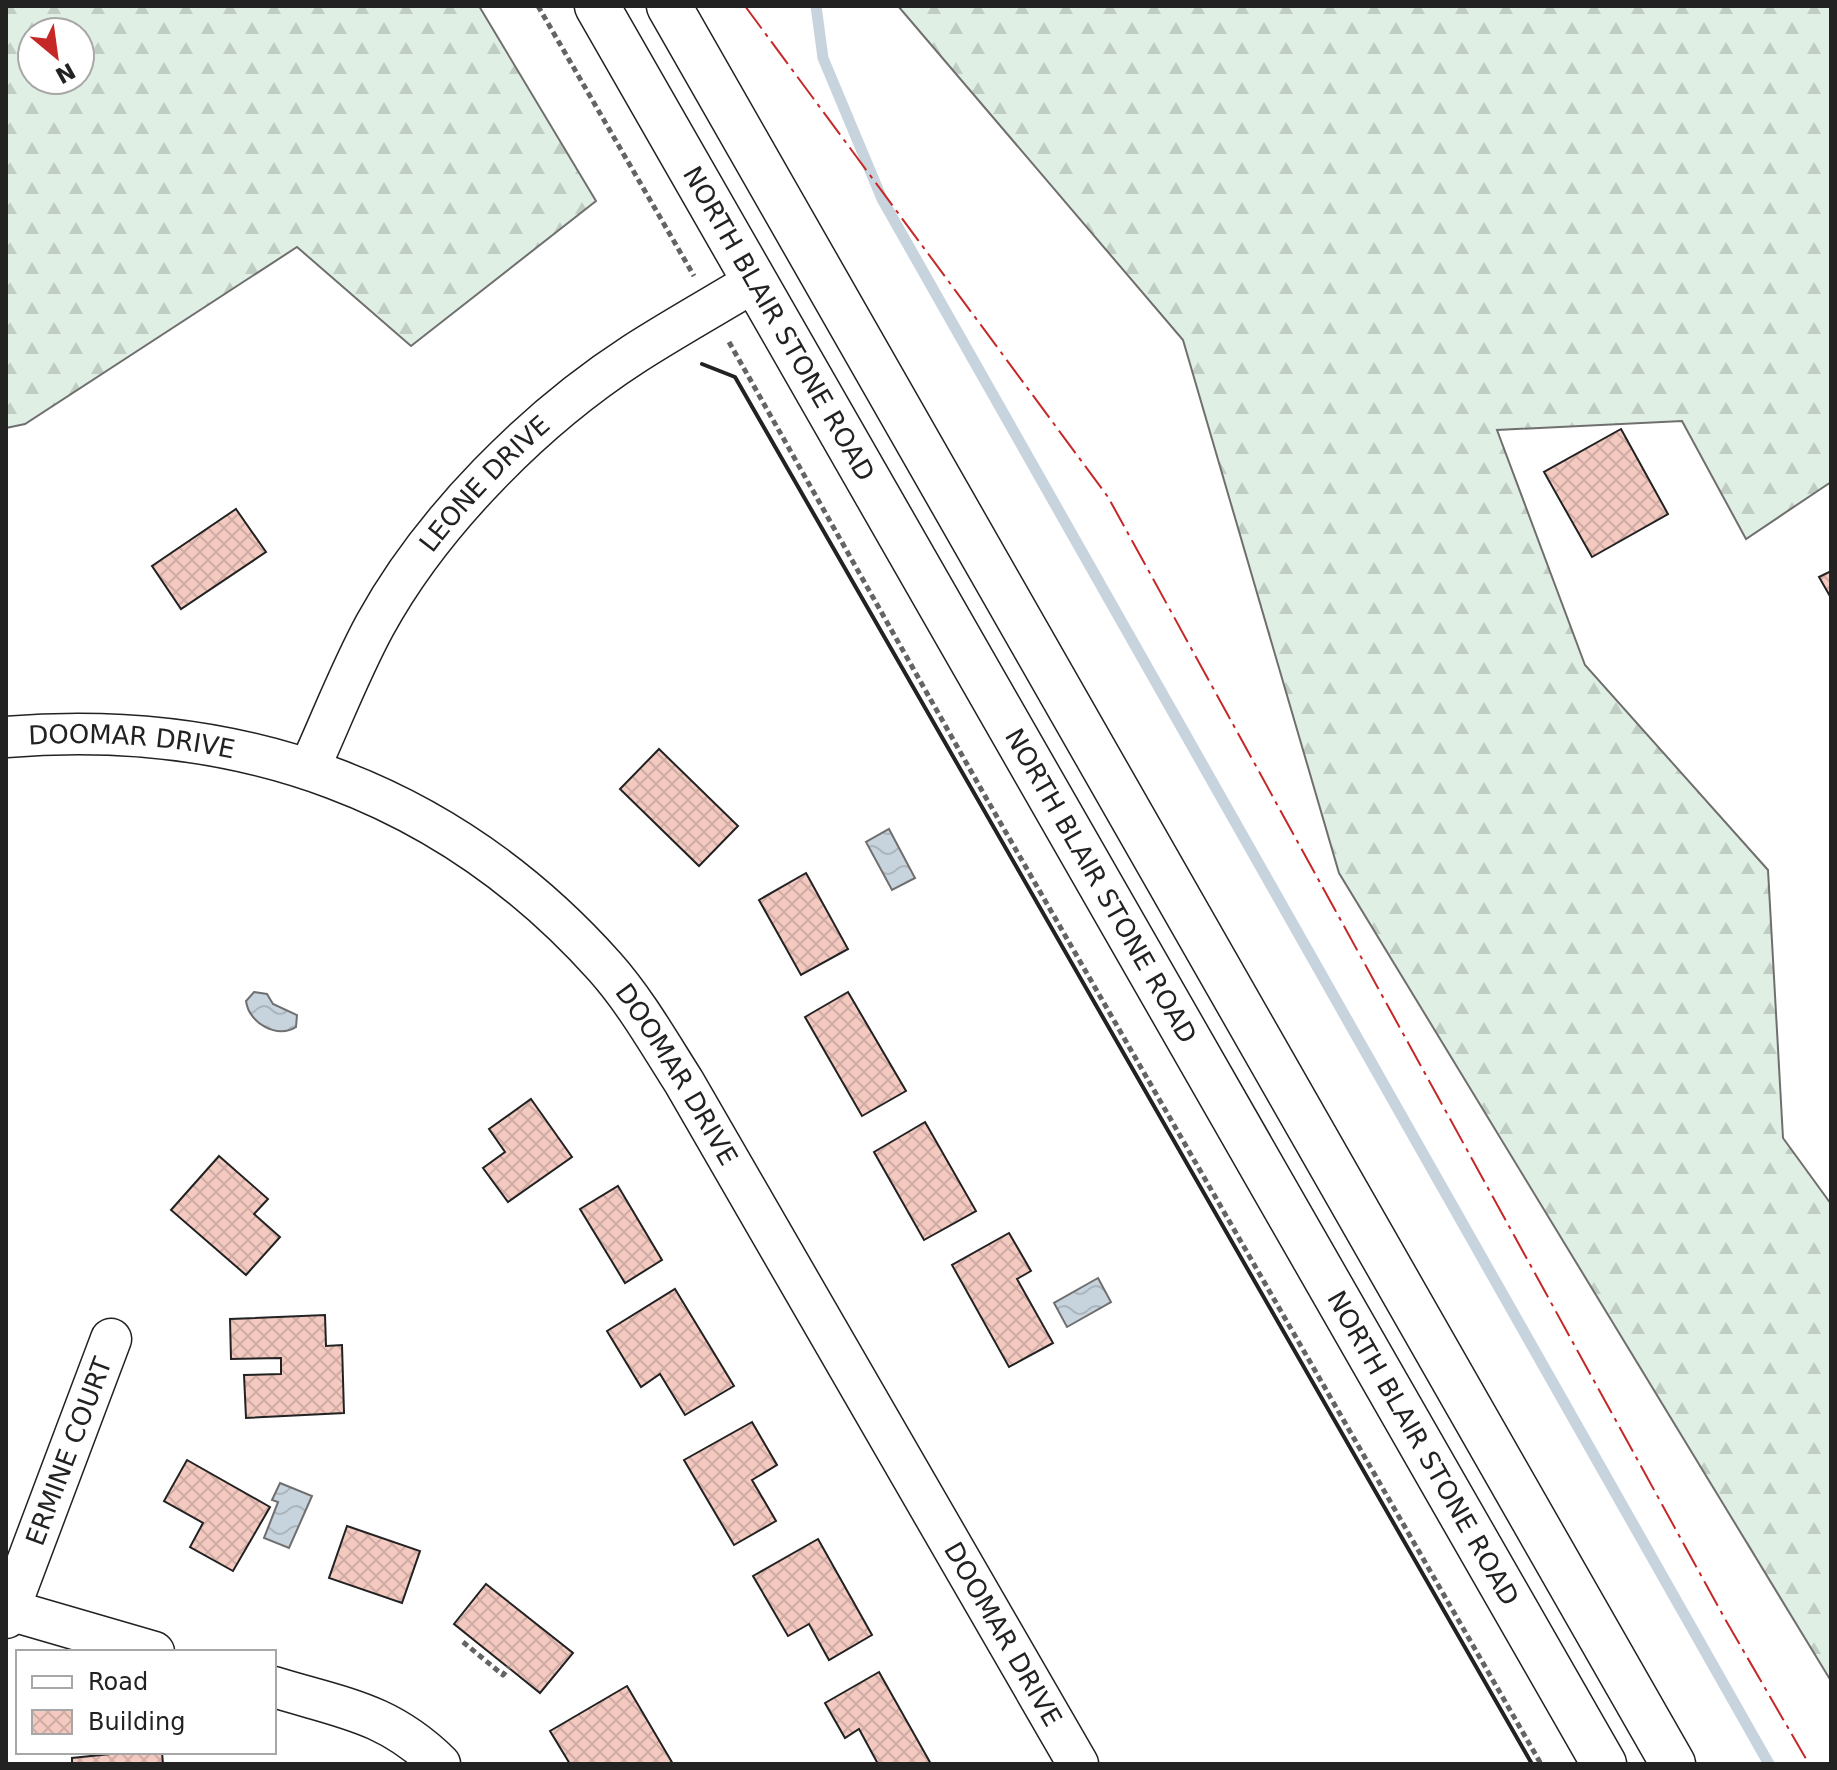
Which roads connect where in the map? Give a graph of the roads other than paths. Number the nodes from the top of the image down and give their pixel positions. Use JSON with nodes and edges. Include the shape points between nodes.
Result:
{"nodes":[{"id":1,"x":597,"y":6,"type":"edge"},
{"id":2,"x":669,"y":6,"type":"edge"},
{"id":3,"x":754,"y":282,"type":"junction"},
{"id":4,"x":854,"y":333,"type":"junction"},
{"id":5,"x":6,"y":737,"type":"edge"},
{"id":6,"x":309,"y":769,"type":"junction"},
{"id":7,"x":111,"y":1339,"type":"dead end"},
{"id":8,"x":7,"y":1612,"type":"edge"},
{"id":9,"x":147,"y":1650,"type":"edge"},
{"id":10,"x":276,"y":1688,"type":"edge"},
{"id":11,"x":440,"y":1764,"type":"edge"},
{"id":12,"x":1078,"y":1764,"type":"edge"},
{"id":13,"x":1604,"y":1764,"type":"edge"},
{"id":14,"x":1673,"y":1764,"type":"edge"}],
"edges":[{"from":1,"to":3,"type":"main road","name":"NORTH BLAIR STONE ROAD"},
{"from":2,"to":4,"type":"main road"},
{"from":3,"to":4,"type":"main road","via":[[803,298]]},
{"from":3,"to":6,"type":"street","name":"LEONE DRIVE","via":[[632,355],[577,395],[517,447],[465,503],[411,569],[376,625]]},
{"from":3,"to":13,"type":"main road","name":"NORTH BLAIR STONE ROAD"},
{"from":4,"to":14,"type":"main road"},
{"from":5,"to":6,"type":"street","name":"DOOMAR DRIVE","via":[[147,734],[207,742]]},
{"from":6,"to":12,"type":"street","name":"DOOMAR DRIVE","via":[[392,803],[485,858],[553,913],[633,1003],[684,1082]]},
{"from":7,"to":8,"type":"street","name":"ERMINE COURT"},
{"from":8,"to":9,"type":"street"},
{"from":10,"to":11,"type":"street","via":[[385,1720],[414,1738]]}]}
